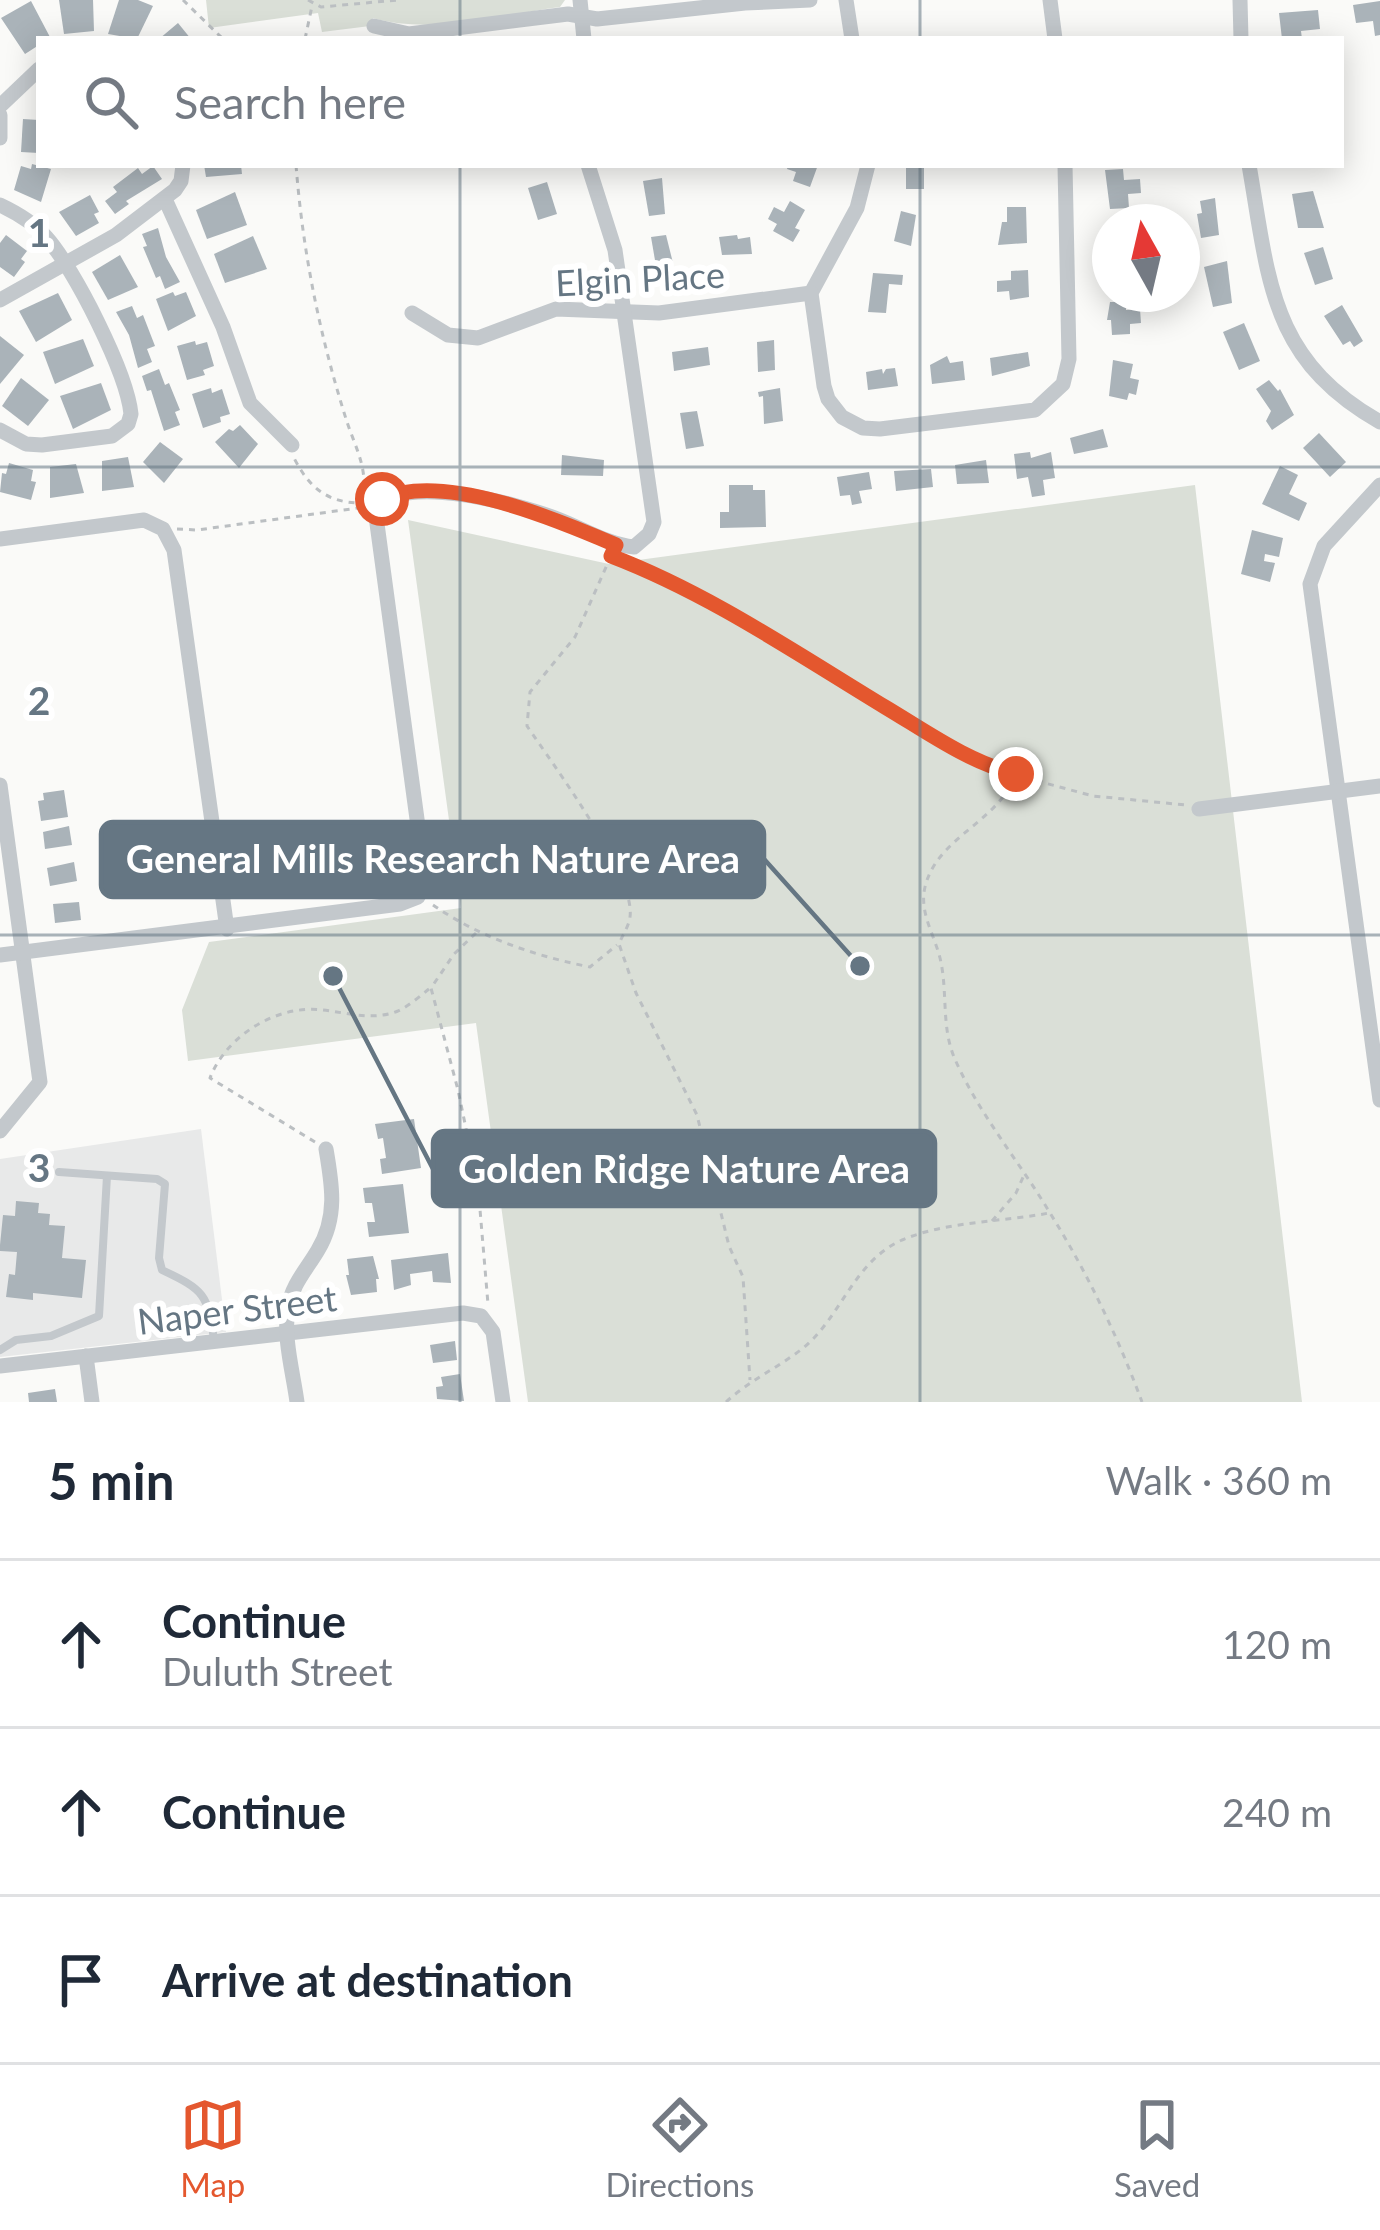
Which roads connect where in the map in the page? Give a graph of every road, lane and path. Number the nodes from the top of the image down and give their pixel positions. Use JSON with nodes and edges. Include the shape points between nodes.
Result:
{"nodes":[{"id":1,"x":183,"y":0,"type":"edge"},
{"id":2,"x":398,"y":0,"type":"edge"},
{"id":3,"x":810,"y":0,"type":"edge"},
{"id":4,"x":846,"y":0,"type":"edge"},
{"id":5,"x":1049,"y":0,"type":"edge"},
{"id":6,"x":1240,"y":0,"type":"edge"},
{"id":7,"x":310,"y":2,"type":"edge"},
{"id":8,"x":581,"y":8,"type":"edge"},
{"id":9,"x":374,"y":26,"type":"dead end"},
{"id":10,"x":220,"y":36,"type":"edge"},
{"id":11,"x":305,"y":36,"type":"edge"},
{"id":12,"x":852,"y":36,"type":"edge"},
{"id":13,"x":1055,"y":36,"type":"edge"},
{"id":14,"x":1241,"y":36,"type":"edge"},
{"id":15,"x":36,"y":72,"type":"edge"},
{"id":16,"x":0,"y":106,"type":"edge"},
{"id":17,"x":0,"y":116,"type":"edge"},
{"id":18,"x":0,"y":138,"type":"edge"},
{"id":19,"x":183,"y":168,"type":"edge"},
{"id":20,"x":296,"y":168,"type":"edge"},
{"id":21,"x":589,"y":168,"type":"edge"},
{"id":22,"x":867,"y":168,"type":"edge"},
{"id":23,"x":1065,"y":168,"type":"edge"},
{"id":24,"x":1250,"y":168,"type":"edge"},
{"id":25,"x":164,"y":199,"type":"junction"},
{"id":26,"x":0,"y":205,"type":"edge"},
{"id":27,"x":64,"y":263,"type":"junction"},
{"id":28,"x":811,"y":293,"type":"junction"},
{"id":29,"x":0,"y":300,"type":"edge"},
{"id":30,"x":622,"y":312,"type":"junction"},
{"id":31,"x":412,"y":313,"type":"dead end"},
{"id":32,"x":1380,"y":422,"type":"edge"},
{"id":33,"x":0,"y":430,"type":"edge"},
{"id":34,"x":292,"y":445,"type":"joint"},
{"id":35,"x":1380,"y":485,"type":"edge"},
{"id":36,"x":358,"y":503,"type":"junction"},
{"id":37,"x":163,"y":529,"type":"junction"},
{"id":38,"x":0,"y":538,"type":"edge"},
{"id":39,"x":614,"y":551,"type":"junction"},
{"id":40,"x":1016,"y":774,"type":"junction"},
{"id":41,"x":0,"y":784,"type":"edge"},
{"id":42,"x":1380,"y":786,"type":"edge"},
{"id":43,"x":1336,"y":791,"type":"junction"},
{"id":44,"x":1199,"y":808,"type":"joint"},
{"id":45,"x":425,"y":895,"type":"junction"},
{"id":46,"x":227,"y":929,"type":"junction"},
{"id":47,"x":476,"y":933,"type":"junction"},
{"id":48,"x":619,"y":944,"type":"junction"},
{"id":49,"x":23,"y":952,"type":"junction"},
{"id":50,"x":0,"y":956,"type":"edge"},
{"id":51,"x":1372,"y":980,"type":"edge"},
{"id":52,"x":431,"y":988,"type":"junction"},
{"id":53,"x":1380,"y":1100,"type":"edge"},
{"id":54,"x":0,"y":1130,"type":"edge"},
{"id":55,"x":326,"y":1149,"type":"joint"},
{"id":56,"x":59,"y":1172,"type":"dead end"},
{"id":57,"x":1024,"y":1175,"type":"junction"},
{"id":58,"x":107,"y":1176,"type":"junction"},
{"id":59,"x":1051,"y":1213,"type":"junction"},
{"id":60,"x":990,"y":1222,"type":"junction"},
{"id":61,"x":482,"y":1316,"type":"junction"},
{"id":62,"x":287,"y":1333,"type":"junction"},
{"id":63,"x":214,"y":1342,"type":"junction"},
{"id":64,"x":0,"y":1350,"type":"edge"},
{"id":65,"x":86,"y":1356,"type":"junction"},
{"id":66,"x":0,"y":1366,"type":"edge"},
{"id":67,"x":750,"y":1380,"type":"junction"},
{"id":68,"x":92,"y":1402,"type":"edge"},
{"id":69,"x":297,"y":1402,"type":"edge"},
{"id":70,"x":503,"y":1402,"type":"edge"},
{"id":71,"x":726,"y":1402,"type":"edge"},
{"id":72,"x":1142,"y":1402,"type":"edge"}],
"edges":[{"from":1,"to":10,"type":"path"},
{"from":2,"to":7,"type":"path"},
{"from":3,"to":8,"type":"street","via":[[597,19]]},
{"from":4,"to":12,"type":"street"},
{"from":5,"to":13,"type":"street"},
{"from":6,"to":14,"type":"street"},
{"from":7,"to":11,"type":"path"},
{"from":8,"to":9,"type":"street","via":[[409,34]]},
{"from":15,"to":16,"type":"street"},
{"from":17,"to":18,"type":"street"},
{"from":19,"to":25,"type":"street","via":[[182,181]]},
{"from":20,"to":36,"type":"path","via":[[322,344],[365,478]]},
{"from":21,"to":30,"type":"street","via":[[613,239]]},
{"from":22,"to":28,"type":"street","via":[[857,208]]},
{"from":23,"to":28,"type":"street","via":[[1070,359],[1063,384],[1035,410],[863,428],[828,399]]},
{"from":24,"to":32,"type":"street","via":[[1277,308],[1292,344],[1332,391]]},
{"from":25,"to":27,"type":"street"},
{"from":25,"to":34,"type":"street","via":[[250,403]]},
{"from":26,"to":27,"type":"street","via":[[35,226]]},
{"from":27,"to":29,"type":"street"},
{"from":27,"to":33,"type":"street","via":[[108,345],[130,403],[128,424],[112,436],[42,445]]},
{"from":28,"to":30,"type":"street","name":"Elgin Place"},
{"from":30,"to":31,"type":"street","name":"Elgin Place","via":[[556,309],[462,338]]},
{"from":30,"to":39,"type":"street","via":[[654,522],[642,543]]},
{"from":34,"to":36,"type":"path","via":[[308,483],[324,496]]},
{"from":35,"to":43,"type":"street","via":[[1324,546],[1310,584]]},
{"from":36,"to":37,"type":"path","via":[[350,511]]},
{"from":37,"to":38,"type":"street","via":[[144,520]]},
{"from":37,"to":46,"type":"street","via":[[175,550]]},
{"from":39,"to":40,"type":"path","via":[[950,746]]},
{"from":39,"to":45,"type":"street","via":[[507,504],[397,492],[375,508]]},
{"from":39,"to":48,"type":"path","via":[[575,637],[530,692],[527,726],[628,891],[630,918]]},
{"from":40,"to":44,"type":"path","via":[[1093,796]]},
{"from":40,"to":57,"type":"path","via":[[1007,797],[934,862],[924,891],[954,1056]]},
{"from":41,"to":49,"type":"street"},
{"from":42,"to":43,"type":"street"},
{"from":43,"to":44,"type":"street"},
{"from":43,"to":51,"type":"street"},
{"from":45,"to":46,"type":"street"},
{"from":45,"to":47,"type":"path"},
{"from":46,"to":49,"type":"street"},
{"from":47,"to":48,"type":"path","via":[[590,967]]},
{"from":47,"to":52,"type":"path"},
{"from":48,"to":67,"type":"path","via":[[697,1115],[743,1277]]},
{"from":49,"to":50,"type":"street"},
{"from":49,"to":54,"type":"street","via":[[40,1082]]},
{"from":51,"to":53,"type":"street"},
{"from":52,"to":55,"type":"path","via":[[399,1011],[282,1014],[224,1047],[209,1078]]},
{"from":52,"to":61,"type":"path","via":[[478,1186],[489,1301]]},
{"from":55,"to":62,"type":"street","via":[[332,1214],[297,1279]]},
{"from":56,"to":58,"type":"lane"},
{"from":57,"to":59,"type":"path"},
{"from":57,"to":60,"type":"path"},
{"from":58,"to":63,"type":"lane","via":[[165,1184],[162,1270],[198,1287]]},
{"from":58,"to":64,"type":"lane","via":[[99,1316]]},
{"from":59,"to":60,"type":"path"},
{"from":59,"to":72,"type":"path"},
{"from":60,"to":67,"type":"path","via":[[900,1241],[870,1263],[803,1348]]},
{"from":61,"to":62,"type":"street","name":"Naper Street"},
{"from":61,"to":70,"type":"street","via":[[493,1332]]},
{"from":62,"to":63,"type":"street","name":"Naper Street"},
{"from":62,"to":69,"type":"street"},
{"from":63,"to":65,"type":"street","name":"Naper Street"},
{"from":65,"to":66,"type":"street","name":"Naper Street"},
{"from":65,"to":68,"type":"street"},
{"from":67,"to":71,"type":"path"}]}
